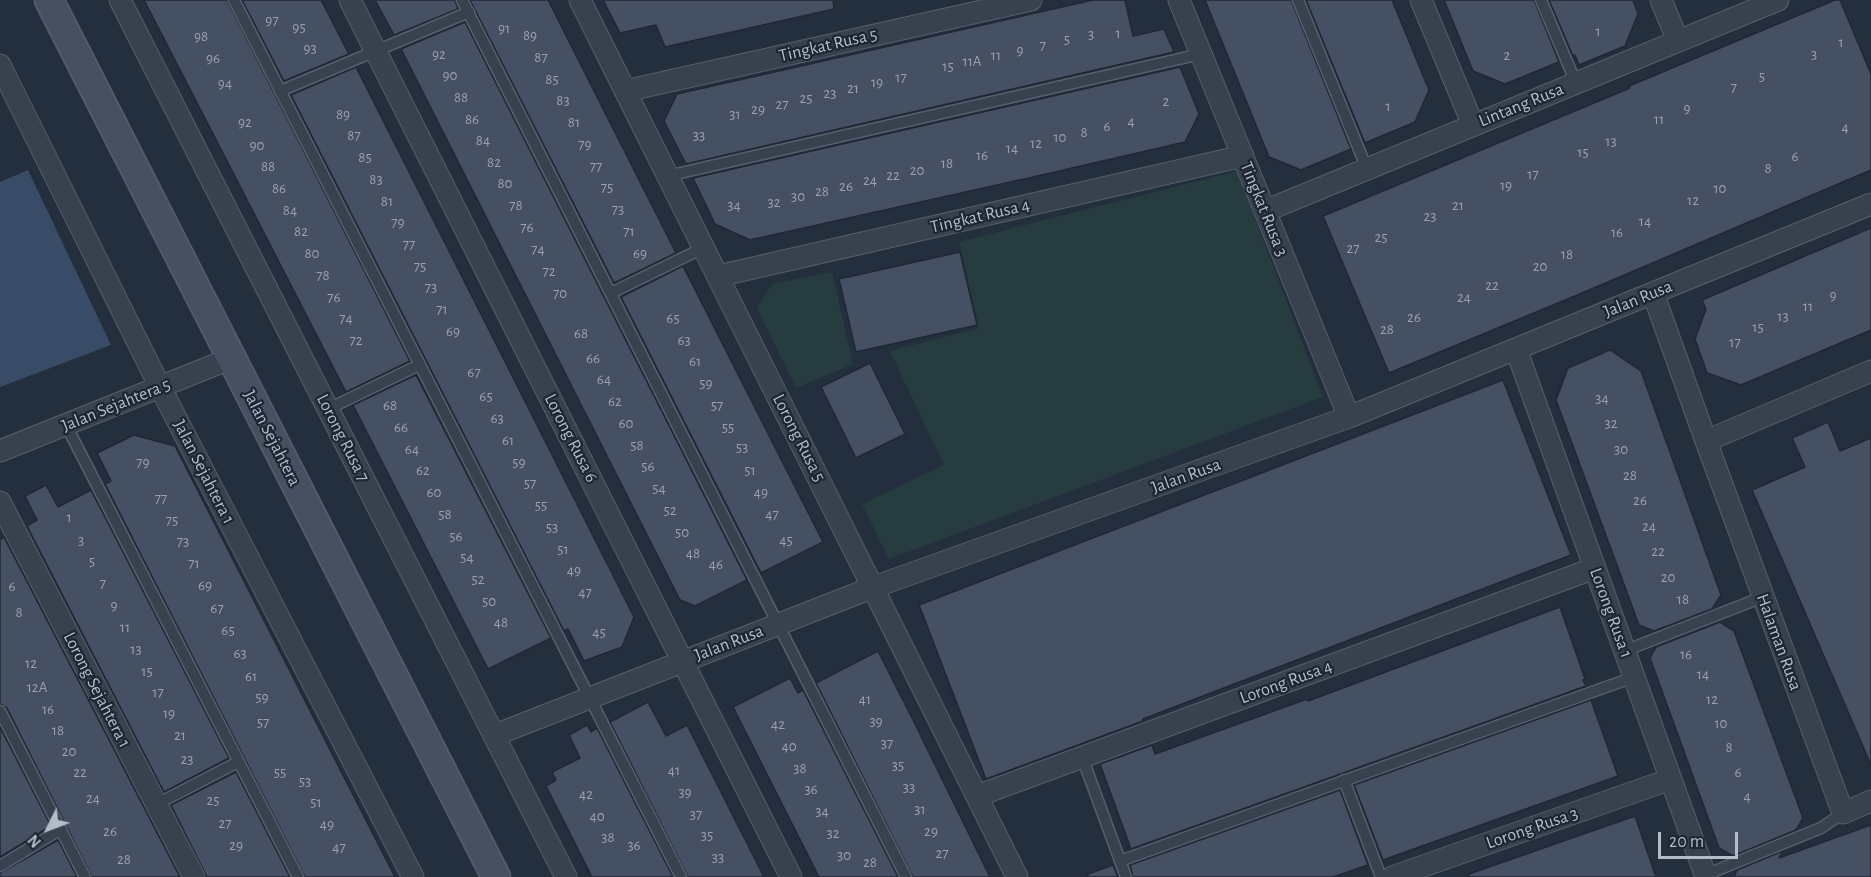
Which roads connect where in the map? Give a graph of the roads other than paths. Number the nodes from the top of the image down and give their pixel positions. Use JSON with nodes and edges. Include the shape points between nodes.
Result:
{"nodes":[{"id":1,"x":49,"y":0,"type":"edge"},
{"id":2,"x":120,"y":0,"type":"edge"},
{"id":3,"x":234,"y":0,"type":"edge"},
{"id":4,"x":350,"y":0,"type":"edge"},
{"id":5,"x":462,"y":0,"type":"edge"},
{"id":6,"x":580,"y":0,"type":"edge"},
{"id":7,"x":1031,"y":0,"type":"edge"},
{"id":8,"x":1179,"y":0,"type":"edge"},
{"id":9,"x":1298,"y":0,"type":"edge"},
{"id":10,"x":1421,"y":0,"type":"edge"},
{"id":11,"x":1541,"y":0,"type":"edge"},
{"id":12,"x":1660,"y":0,"type":"edge"},
{"id":13,"x":1778,"y":0,"type":"edge"},
{"id":14,"x":469,"y":12,"type":"junction"},
{"id":15,"x":1678,"y":41,"type":"junction"},
{"id":16,"x":376,"y":51,"type":"junction"},
{"id":17,"x":1201,"y":54,"type":"junction"},
{"id":18,"x":0,"y":64,"type":"edge"},
{"id":19,"x":1576,"y":83,"type":"junction"},
{"id":20,"x":280,"y":91,"type":"junction"},
{"id":21,"x":625,"y":91,"type":"junction"},
{"id":22,"x":1473,"y":125,"type":"junction"},
{"id":23,"x":1243,"y":156,"type":"junction"},
{"id":24,"x":1367,"y":169,"type":"junction"},
{"id":25,"x":667,"y":176,"type":"junction"},
{"id":26,"x":1871,"y":204,"type":"edge"},
{"id":27,"x":1265,"y":211,"type":"junction"},
{"id":28,"x":703,"y":248,"type":"junction"},
{"id":29,"x":718,"y":276,"type":"junction"},
{"id":30,"x":1653,"y":292,"type":"junction"},
{"id":31,"x":610,"y":293,"type":"junction"},
{"id":32,"x":1516,"y":349,"type":"junction"},
{"id":33,"x":232,"y":358,"type":"junction"},
{"id":34,"x":419,"y":365,"type":"junction"},
{"id":35,"x":1871,"y":371,"type":"edge"},
{"id":36,"x":160,"y":387,"type":"junction"},
{"id":37,"x":328,"y":410,"type":"junction"},
{"id":38,"x":1348,"y":417,"type":"junction"},
{"id":39,"x":66,"y":425,"type":"junction"},
{"id":40,"x":1706,"y":441,"type":"junction"},
{"id":41,"x":0,"y":451,"type":"edge"},
{"id":42,"x":0,"y":502,"type":"edge"},
{"id":43,"x":1595,"y":568,"type":"junction"},
{"id":44,"x":874,"y":587,"type":"junction"},
{"id":45,"x":1763,"y":597,"type":"junction"},
{"id":46,"x":778,"y":624,"type":"junction"},
{"id":47,"x":1624,"y":651,"type":"junction"},
{"id":48,"x":683,"y":661,"type":"junction"},
{"id":49,"x":1634,"y":677,"type":"junction"},
{"id":50,"x":589,"y":698,"type":"junction"},
{"id":51,"x":0,"y":711,"type":"edge"},
{"id":52,"x":495,"y":735,"type":"junction"},
{"id":53,"x":1082,"y":757,"type":"junction"},
{"id":54,"x":238,"y":762,"type":"junction"},
{"id":55,"x":1671,"y":779,"type":"junction"},
{"id":56,"x":1344,"y":780,"type":"junction"},
{"id":57,"x":977,"y":796,"type":"junction"},
{"id":58,"x":1871,"y":801,"type":"edge"},
{"id":59,"x":157,"y":804,"type":"junction"},
{"id":60,"x":1843,"y":813,"type":"junction"},
{"id":61,"x":61,"y":829,"type":"junction"},
{"id":62,"x":1120,"y":861,"type":"junction"},
{"id":63,"x":0,"y":866,"type":"edge"},
{"id":64,"x":1706,"y":876,"type":"edge"},
{"id":65,"x":85,"y":877,"type":"edge"},
{"id":66,"x":194,"y":877,"type":"edge"},
{"id":67,"x":298,"y":877,"type":"edge"},
{"id":68,"x":413,"y":877,"type":"edge"},
{"id":69,"x":496,"y":877,"type":"edge"},
{"id":70,"x":566,"y":877,"type":"edge"},
{"id":71,"x":681,"y":877,"type":"edge"},
{"id":72,"x":791,"y":877,"type":"edge"},
{"id":73,"x":906,"y":877,"type":"edge"},
{"id":74,"x":1017,"y":877,"type":"edge"},
{"id":75,"x":1126,"y":877,"type":"edge"},
{"id":76,"x":1381,"y":877,"type":"edge"},
{"id":77,"x":1392,"y":877,"type":"edge"}],
"edges":[{"from":1,"to":33,"type":"main road","name":"Jalan Sejahtera"},
{"from":2,"to":37,"type":"street","name":"Lorong Rusa 7"},
{"from":3,"to":20,"type":"lane"},
{"from":4,"to":16,"type":"street","name":"Lorong Rusa 6"},
{"from":5,"to":14,"type":"lane"},
{"from":6,"to":21,"type":"street","name":"Lorong Rusa 5"},
{"from":7,"to":21,"type":"street","name":"Tingkat Rusa 5"},
{"from":8,"to":17,"type":"street","name":"Tingkat Rusa 3"},
{"from":9,"to":24,"type":"lane"},
{"from":10,"to":22,"type":"street"},
{"from":11,"to":19,"type":"lane"},
{"from":12,"to":15,"type":"street"},
{"from":13,"to":15,"type":"street","name":"Lintang Rusa"},
{"from":14,"to":16,"type":"lane"},
{"from":14,"to":31,"type":"lane"},
{"from":15,"to":19,"type":"street","name":"Lintang Rusa"},
{"from":16,"to":20,"type":"lane"},
{"from":16,"to":48,"type":"street","name":"Lorong Rusa 6"},
{"from":17,"to":23,"type":"street","name":"Tingkat Rusa 3"},
{"from":17,"to":25,"type":"lane"},
{"from":18,"to":36,"type":"street","name":"Jalan Sejahtera 1"},
{"from":19,"to":22,"type":"street","name":"Lintang Rusa"},
{"from":20,"to":34,"type":"lane"},
{"from":21,"to":25,"type":"street","name":"Lorong Rusa 5"},
{"from":22,"to":24,"type":"street","name":"Lintang Rusa"},
{"from":23,"to":27,"type":"street","name":"Tingkat Rusa 3"},
{"from":23,"to":29,"type":"street","name":"Tingkat Rusa 4"},
{"from":24,"to":27,"type":"street","name":"Lintang Rusa"},
{"from":25,"to":28,"type":"street","name":"Lorong Rusa 5"},
{"from":26,"to":30,"type":"street","name":"Jalan Rusa"},
{"from":27,"to":38,"type":"street","name":"Tingkat Rusa 3"},
{"from":28,"to":29,"type":"street","name":"Lorong Rusa 5"},
{"from":28,"to":31,"type":"lane"},
{"from":29,"to":44,"type":"street","name":"Lorong Rusa 5"},
{"from":30,"to":32,"type":"street","name":"Jalan Rusa"},
{"from":30,"to":40,"type":"street","name":"Halaman Rusa"},
{"from":31,"to":46,"type":"lane"},
{"from":32,"to":38,"type":"street","name":"Jalan Rusa"},
{"from":32,"to":43,"type":"street","name":"Lorong Rusa 1"},
{"from":33,"to":36,"type":"street","name":"Jalan Sejahtera 5"},
{"from":33,"to":69,"type":"main road","name":"Jalan Sejahtera"},
{"from":34,"to":37,"type":"lane"},
{"from":34,"to":50,"type":"lane"},
{"from":35,"to":40,"type":"street"},
{"from":36,"to":39,"type":"street","name":"Jalan Sejahtera 5"},
{"from":36,"to":68,"type":"street","name":"Jalan Sejahtera 1"},
{"from":37,"to":52,"type":"street","name":"Lorong Rusa 7"},
{"from":38,"to":44,"type":"street","name":"Jalan Rusa"},
{"from":39,"to":41,"type":"street","name":"Jalan Sejahtera 5"},
{"from":39,"to":54,"type":"lane"},
{"from":40,"to":45,"type":"street","name":"Halaman Rusa"},
{"from":42,"to":59,"type":"street","name":"Lorong Sejahtera 1"},
{"from":43,"to":47,"type":"street","name":"Lorong Rusa 1"},
{"from":43,"to":53,"type":"street","name":"Lorong Rusa 4"},
{"from":44,"to":46,"type":"street","name":"Jalan Rusa"},
{"from":44,"to":57,"type":"street","name":"Lorong Rusa 5"},
{"from":45,"to":47,"type":"lane"},
{"from":45,"to":60,"type":"street","name":"Halaman Rusa"},
{"from":46,"to":48,"type":"street","name":"Jalan Rusa"},
{"from":46,"to":73,"type":"lane"},
{"from":47,"to":49,"type":"street","name":"Lorong Rusa 1"},
{"from":48,"to":50,"type":"street","name":"Jalan Rusa"},
{"from":48,"to":72,"type":"street","name":"Lorong Rusa 6"},
{"from":49,"to":55,"type":"street","name":"Lorong Rusa 1"},
{"from":49,"to":56,"type":"lane"},
{"from":50,"to":52,"type":"street","name":"Jalan Rusa"},
{"from":50,"to":71,"type":"lane"},
{"from":51,"to":61,"type":"lane"},
{"from":52,"to":70,"type":"street","name":"Lorong Rusa 7"},
{"from":53,"to":57,"type":"street","name":"Lorong Rusa 4"},
{"from":53,"to":62,"type":"lane"},
{"from":54,"to":59,"type":"lane"},
{"from":54,"to":67,"type":"lane"},
{"from":55,"to":64,"type":"street","name":"Lorong Rusa 1"},
{"from":55,"to":77,"type":"street","name":"Lorong Rusa 3"},
{"from":56,"to":62,"type":"lane"},
{"from":56,"to":76,"type":"lane"},
{"from":57,"to":74,"type":"street","name":"Lorong Rusa 5"},
{"from":58,"to":60,"type":"street"},
{"from":59,"to":66,"type":"street","name":"Lorong Sejahtera 1"},
{"from":60,"to":64,"type":"lane","via":[[1821,828]]},
{"from":61,"to":63,"type":"lane"},
{"from":61,"to":65,"type":"lane"},
{"from":62,"to":75,"type":"lane"}]}
